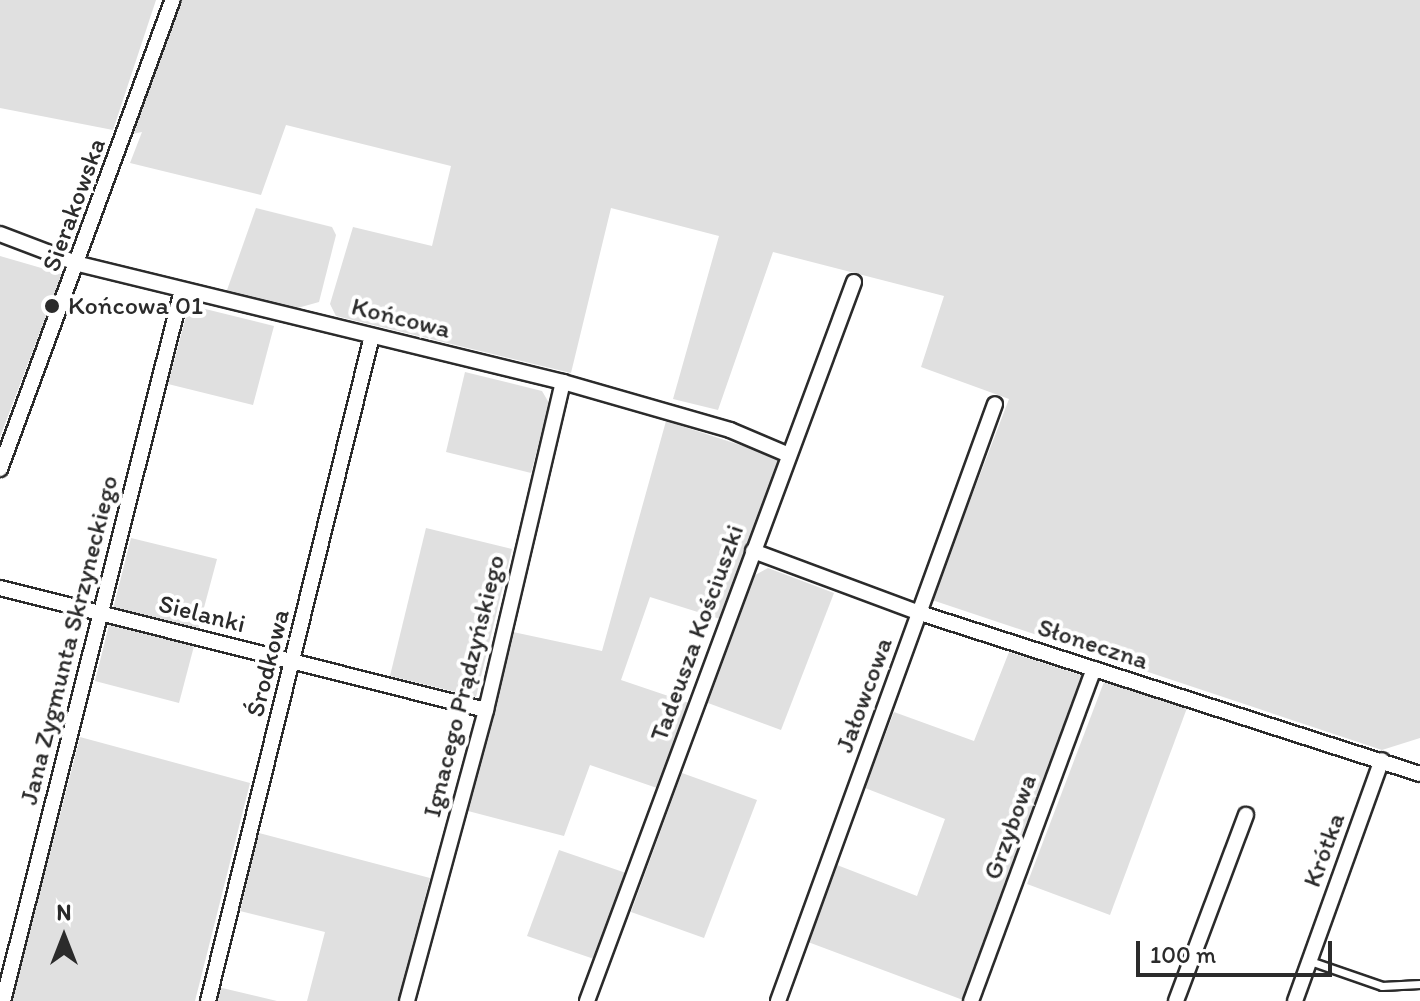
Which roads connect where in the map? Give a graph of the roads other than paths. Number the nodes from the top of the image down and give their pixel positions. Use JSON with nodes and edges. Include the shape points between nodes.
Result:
{"nodes":[{"id":1,"x":173,"y":0,"type":"edge"},
{"id":2,"x":0,"y":234,"type":"edge"},
{"id":3,"x":79,"y":264,"type":"junction"},
{"id":4,"x":854,"y":282,"type":"dead end"},
{"id":5,"x":182,"y":290,"type":"junction"},
{"id":6,"x":372,"y":336,"type":"junction"},
{"id":7,"x":563,"y":382,"type":"junction"},
{"id":8,"x":995,"y":404,"type":"dead end"},
{"id":9,"x":789,"y":455,"type":"junction"},
{"id":10,"x":0,"y":469,"type":"edge"},
{"id":11,"x":753,"y":551,"type":"junction"},
{"id":12,"x":0,"y":588,"type":"edge"},
{"id":13,"x":100,"y":613,"type":"junction"},
{"id":14,"x":920,"y":613,"type":"junction"},
{"id":15,"x":294,"y":662,"type":"junction"},
{"id":16,"x":1094,"y":669,"type":"junction"},
{"id":17,"x":486,"y":710,"type":"junction"},
{"id":18,"x":1382,"y":760,"type":"junction"},
{"id":19,"x":1420,"y":774,"type":"edge"},
{"id":20,"x":1246,"y":815,"type":"dead end"},
{"id":21,"x":1310,"y":961,"type":"junction"},
{"id":22,"x":1420,"y":984,"type":"edge"},
{"id":23,"x":3,"y":1001,"type":"edge"},
{"id":24,"x":208,"y":1001,"type":"edge"},
{"id":25,"x":407,"y":1001,"type":"edge"},
{"id":26,"x":587,"y":1001,"type":"edge"},
{"id":27,"x":778,"y":1001,"type":"edge"},
{"id":28,"x":971,"y":1001,"type":"edge"},
{"id":29,"x":1176,"y":1001,"type":"edge"},
{"id":30,"x":1295,"y":1001,"type":"edge"}],
"edges":[{"from":1,"to":3,"type":"street","name":"Sierakowska"},
{"from":2,"to":3,"type":"street","name":"Końcowa"},
{"from":3,"to":5,"type":"street","name":"Końcowa"},
{"from":3,"to":10,"type":"street","name":"Sierakowska"},
{"from":4,"to":9,"type":"street","name":"Tadeusza Kościuszki"},
{"from":5,"to":6,"type":"street","name":"Końcowa"},
{"from":5,"to":13,"type":"street","name":"Jana Zygmunta Skrzyneckiego"},
{"from":6,"to":7,"type":"street","name":"Końcowa"},
{"from":6,"to":15,"type":"street","name":"Środkowa"},
{"from":7,"to":9,"type":"street","name":"Końcowa","via":[[730,430]]},
{"from":7,"to":17,"type":"street","name":"Ignacego Prądzyńskiego"},
{"from":8,"to":14,"type":"street","name":"Jałowcowa"},
{"from":9,"to":11,"type":"street","name":"Tadeusza Kościuszki"},
{"from":11,"to":14,"type":"street","name":"Słoneczna"},
{"from":11,"to":26,"type":"street","name":"Tadeusza Kościuszki"},
{"from":12,"to":13,"type":"street","name":"Sielanki"},
{"from":13,"to":15,"type":"street","name":"Sielanki"},
{"from":13,"to":23,"type":"street","name":"Jana Zygmunta Skrzyneckiego"},
{"from":14,"to":16,"type":"street","name":"Słoneczna"},
{"from":14,"to":27,"type":"street","name":"Jałowcowa"},
{"from":15,"to":17,"type":"street","name":"Sielanki"},
{"from":15,"to":24,"type":"street","name":"Środkowa"},
{"from":16,"to":18,"type":"street","name":"Słoneczna"},
{"from":16,"to":28,"type":"street","name":"Grzybowa"},
{"from":17,"to":25,"type":"street","name":"Ignacego Prądzyńskiego"},
{"from":18,"to":19,"type":"street","name":"Słoneczna"},
{"from":18,"to":21,"type":"street","name":"Krótka"},
{"from":20,"to":29,"type":"street"},
{"from":21,"to":22,"type":"lane","via":[[1382,986]]},
{"from":21,"to":30,"type":"street","name":"Krótka"}]}
